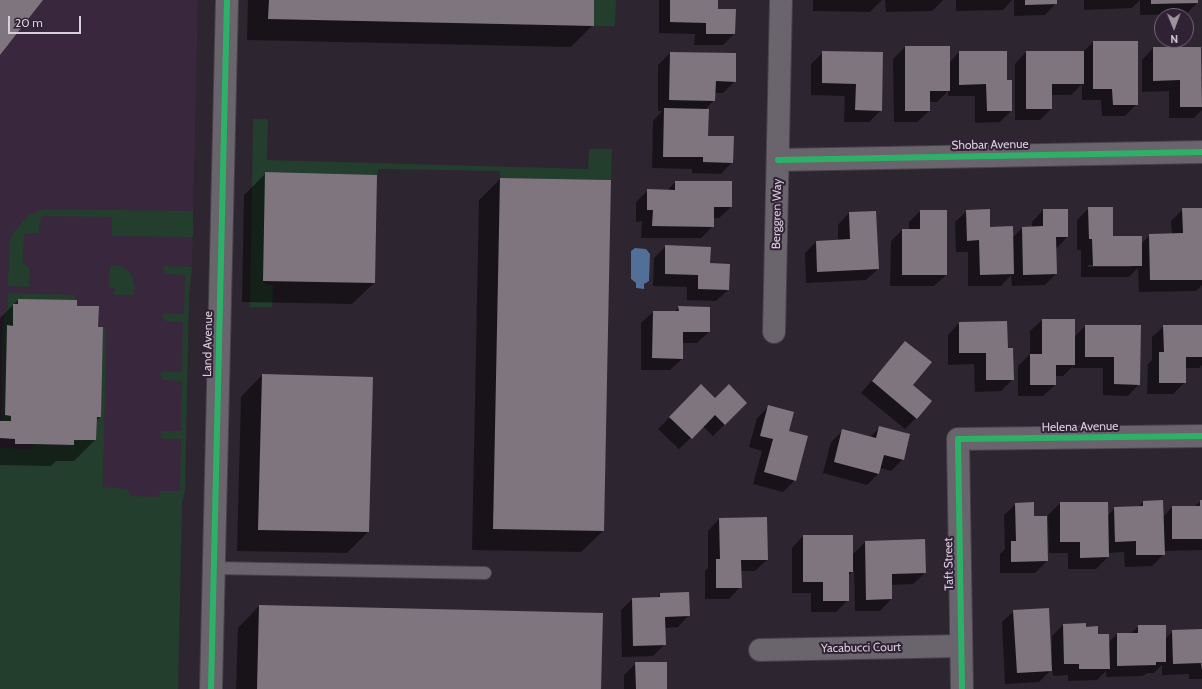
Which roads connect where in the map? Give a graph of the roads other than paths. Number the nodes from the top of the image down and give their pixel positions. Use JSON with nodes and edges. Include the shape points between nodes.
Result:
{"nodes":[{"id":1,"x":227,"y":0,"type":"edge"},
{"id":2,"x":781,"y":0,"type":"edge"},
{"id":3,"x":1202,"y":152,"type":"edge"},
{"id":4,"x":778,"y":160,"type":"junction"},
{"id":5,"x":774,"y":332,"type":"dead end"},
{"id":6,"x":1202,"y":436,"type":"edge"},
{"id":7,"x":958,"y":439,"type":"joint"},
{"id":8,"x":214,"y":568,"type":"junction"},
{"id":9,"x":485,"y":573,"type":"dead end"},
{"id":10,"x":961,"y":646,"type":"junction"},
{"id":11,"x":760,"y":650,"type":"dead end"},
{"id":12,"x":211,"y":689,"type":"edge"},
{"id":13,"x":962,"y":689,"type":"edge"}],
"edges":[{"from":1,"to":8,"type":"street","name":"Land Avenue"},
{"from":2,"to":4,"type":"street","name":"Berggren Way"},
{"from":3,"to":4,"type":"street","name":"Shobar Avenue"},
{"from":4,"to":5,"type":"street","name":"Berggren Way"},
{"from":6,"to":7,"type":"street","name":"Helena Avenue"},
{"from":7,"to":10,"type":"street","name":"Taft Street"},
{"from":8,"to":9,"type":"lane"},
{"from":8,"to":12,"type":"street","name":"Land Avenue"},
{"from":10,"to":11,"type":"street","name":"Yacabucci Court"},
{"from":10,"to":13,"type":"street","name":"Taft Street"}]}
